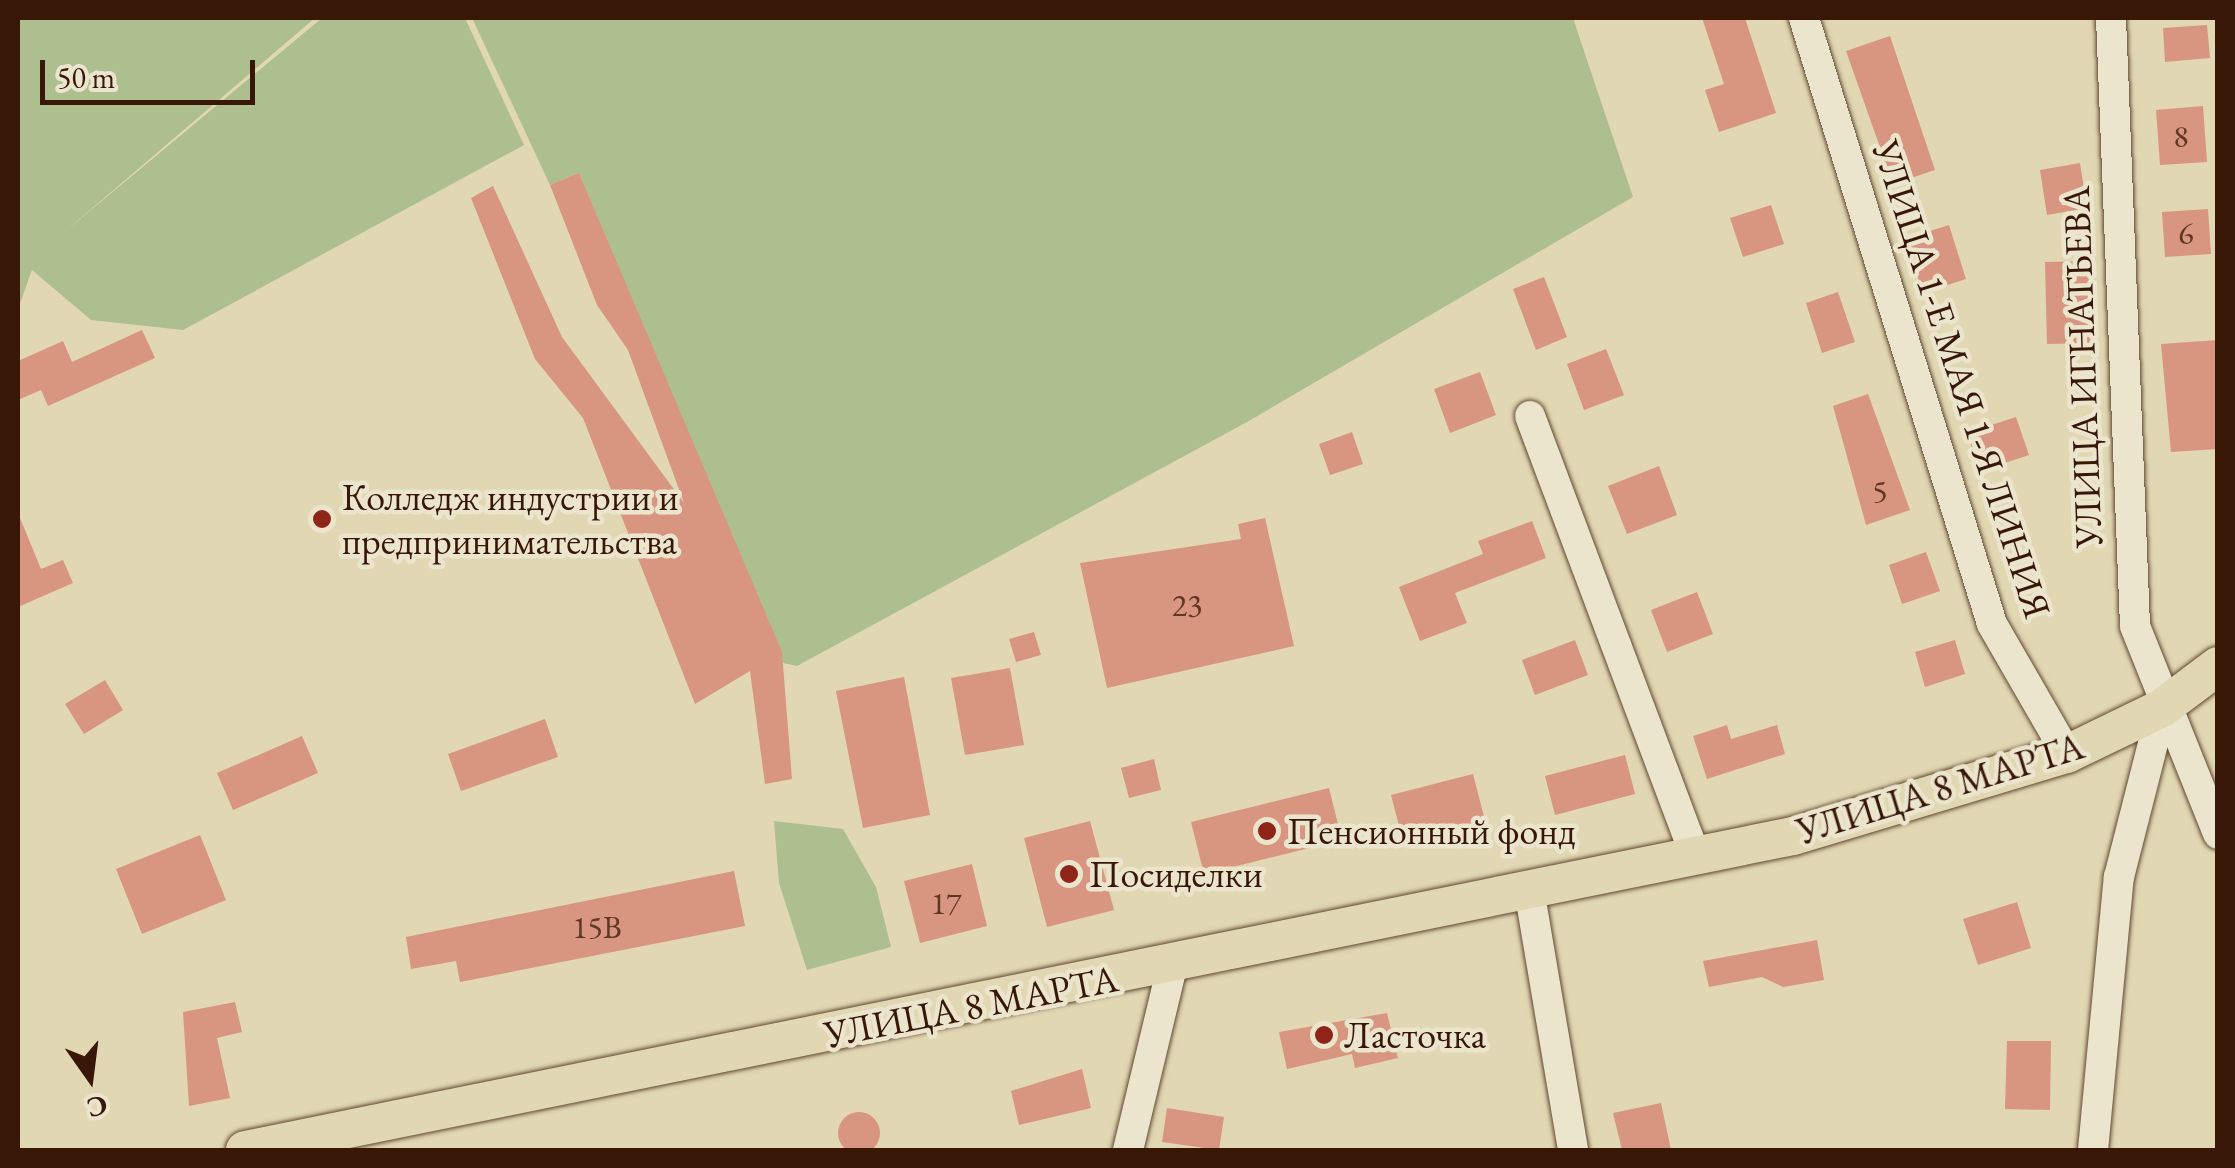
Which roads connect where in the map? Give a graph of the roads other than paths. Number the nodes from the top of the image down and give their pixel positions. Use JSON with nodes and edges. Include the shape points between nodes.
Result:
{"nodes":[{"id":1,"x":1804,"y":18,"type":"edge"},
{"id":2,"x":2111,"y":18,"type":"edge"},
{"id":3,"x":1530,"y":416,"type":"dead end"},
{"id":4,"x":2218,"y":666,"type":"edge"},
{"id":5,"x":2162,"y":708,"type":"junction"},
{"id":6,"x":2067,"y":754,"type":"junction"},
{"id":7,"x":2218,"y":834,"type":"edge"},
{"id":8,"x":1696,"y":858,"type":"junction"},
{"id":9,"x":1530,"y":896,"type":"junction"},
{"id":10,"x":1172,"y":966,"type":"junction"},
{"id":11,"x":322,"y":1143,"type":"edge"},
{"id":12,"x":245,"y":1150,"type":"edge"},
{"id":13,"x":1128,"y":1150,"type":"edge"},
{"id":14,"x":1573,"y":1150,"type":"edge"},
{"id":15,"x":2093,"y":1150,"type":"edge"}],
"edges":[{"from":1,"to":6,"type":"street","name":"УЛИЦА 1-Е МАЯ 1-Я ЛИНИЯ","via":[[1992,624]]},
{"from":2,"to":5,"type":"street","name":"УЛИЦА ИГНАТЬЕВА","via":[[2126,530],[2135,626]]},
{"from":3,"to":8,"type":"street"},
{"from":4,"to":5,"type":"main road","name":"УЛИЦА 8 МАРТА"},
{"from":5,"to":6,"type":"main road","name":"УЛИЦА 8 МАРТА"},
{"from":5,"to":7,"type":"street"},
{"from":5,"to":15,"type":"street","via":[[2119,877]]},
{"from":6,"to":8,"type":"main road","name":"УЛИЦА 8 МАРТА"},
{"from":8,"to":9,"type":"main road","name":"УЛИЦА 8 МАРТА"},
{"from":9,"to":10,"type":"main road","name":"УЛИЦА 8 МАРТА"},
{"from":9,"to":14,"type":"street"},
{"from":10,"to":11,"type":"main road","name":"УЛИЦА 8 МАРТА"},
{"from":10,"to":13,"type":"street"},
{"from":11,"to":12,"type":"main road","name":"УЛИЦА 8 МАРТА"}]}
